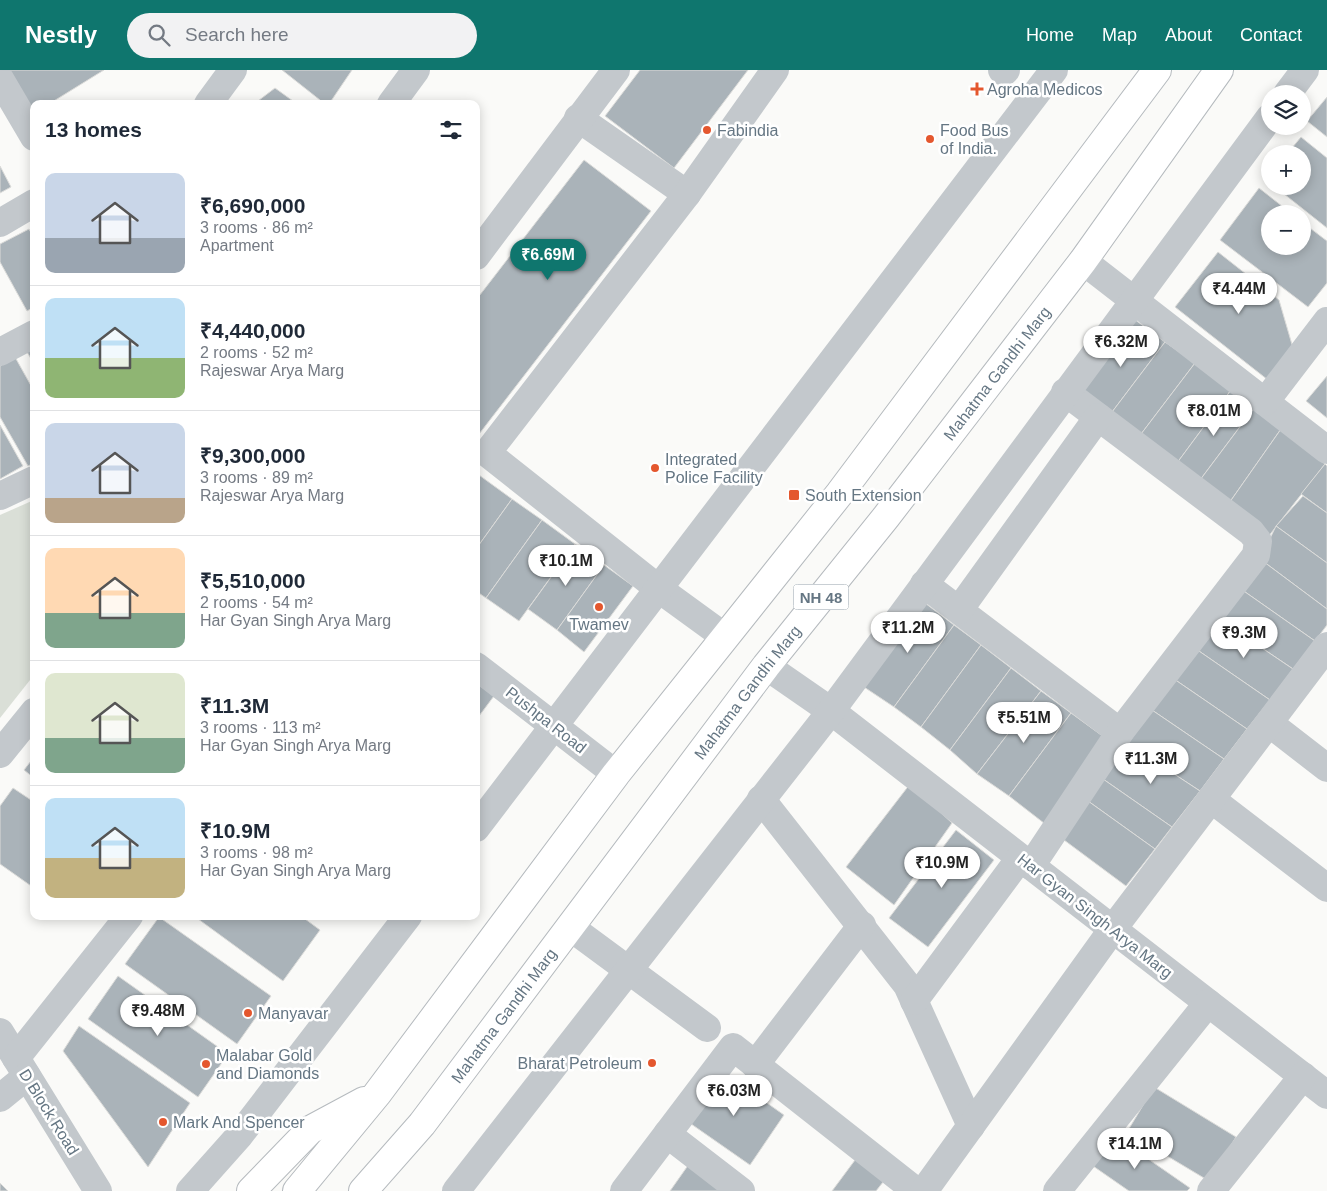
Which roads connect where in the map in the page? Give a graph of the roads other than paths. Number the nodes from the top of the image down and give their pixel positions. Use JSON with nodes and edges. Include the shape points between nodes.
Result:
{"nodes":[{"id":1,"x":233,"y":70,"type":"edge"},
{"id":2,"x":416,"y":70,"type":"edge"},
{"id":3,"x":616,"y":70,"type":"edge"},
{"id":4,"x":776,"y":70,"type":"edge"},
{"id":5,"x":1002,"y":70,"type":"edge"},
{"id":6,"x":1006,"y":70,"type":"edge"},
{"id":7,"x":1054,"y":70,"type":"edge"},
{"id":8,"x":1157,"y":70,"type":"edge"},
{"id":9,"x":1219,"y":70,"type":"edge"},
{"id":10,"x":1305,"y":70,"type":"edge"},
{"id":11,"x":1,"y":83,"type":"edge"},
{"id":12,"x":1294,"y":85,"type":"edge"},
{"id":13,"x":211,"y":100,"type":"edge"},
{"id":14,"x":394,"y":100,"type":"edge"},
{"id":15,"x":578,"y":118,"type":"junction"},
{"id":16,"x":1261,"y":129,"type":"edge"},
{"id":17,"x":30,"y":130,"type":"edge"},
{"id":18,"x":687,"y":194,"type":"junction"},
{"id":19,"x":30,"y":205,"type":"edge"},
{"id":20,"x":0,"y":223,"type":"edge"},
{"id":21,"x":480,"y":251,"type":"edge"},
{"id":22,"x":1083,"y":261,"type":"junction"},
{"id":23,"x":1135,"y":300,"type":"junction"},
{"id":24,"x":1327,"y":320,"type":"edge"},
{"id":25,"x":30,"y":336,"type":"edge"},
{"id":26,"x":0,"y":352,"type":"edge"},
{"id":27,"x":1065,"y":392,"type":"junction"},
{"id":28,"x":1265,"y":402,"type":"junction"},
{"id":29,"x":1098,"y":417,"type":"junction"},
{"id":30,"x":1327,"y":450,"type":"edge"},
{"id":31,"x":481,"y":459,"type":"edge"},
{"id":32,"x":30,"y":482,"type":"edge"},
{"id":33,"x":0,"y":496,"type":"edge"},
{"id":34,"x":924,"y":584,"type":"junction"},
{"id":35,"x":660,"y":589,"type":"junction"},
{"id":36,"x":959,"y":610,"type":"junction"},
{"id":37,"x":725,"y":637,"type":"junction"},
{"id":38,"x":1327,"y":646,"type":"edge"},
{"id":39,"x":766,"y":666,"type":"junction"},
{"id":40,"x":480,"y":669,"type":"edge"},
{"id":41,"x":831,"y":711,"type":"junction"},
{"id":42,"x":30,"y":717,"type":"edge"},
{"id":43,"x":1269,"y":723,"type":"junction"},
{"id":44,"x":556,"y":726,"type":"junction"},
{"id":45,"x":1120,"y":732,"type":"junction"},
{"id":46,"x":0,"y":754,"type":"edge"},
{"id":47,"x":1327,"y":768,"type":"edge"},
{"id":48,"x":616,"y":774,"type":"junction"},
{"id":49,"x":761,"y":799,"type":"junction"},
{"id":50,"x":1211,"y":799,"type":"junction"},
{"id":51,"x":480,"y":823,"type":"edge"},
{"id":52,"x":1025,"y":862,"type":"junction"},
{"id":53,"x":1327,"y":888,"type":"edge"},
{"id":54,"x":126,"y":920,"type":"edge"},
{"id":55,"x":405,"y":920,"type":"edge"},
{"id":56,"x":862,"y":925,"type":"junction"},
{"id":57,"x":570,"y":927,"type":"junction"},
{"id":58,"x":1112,"y":930,"type":"junction"},
{"id":59,"x":629,"y":969,"type":"junction"},
{"id":60,"x":914,"y":1001,"type":"junction"},
{"id":61,"x":1208,"y":1003,"type":"junction"},
{"id":62,"x":707,"y":1028,"type":"dead end"},
{"id":63,"x":0,"y":1032,"type":"edge"},
{"id":64,"x":755,"y":1064,"type":"junction"},
{"id":65,"x":21,"y":1067,"type":"junction"},
{"id":66,"x":1303,"y":1076,"type":"junction"},
{"id":67,"x":377,"y":1094,"type":"junction"},
{"id":68,"x":1327,"y":1095,"type":"edge"},
{"id":69,"x":0,"y":1098,"type":"edge"},
{"id":70,"x":422,"y":1124,"type":"junction"},
{"id":71,"x":971,"y":1126,"type":"junction"},
{"id":72,"x":667,"y":1134,"type":"junction"},
{"id":73,"x":98,"y":1191,"type":"edge"},
{"id":74,"x":190,"y":1191,"type":"edge"},
{"id":75,"x":251,"y":1191,"type":"edge"},
{"id":76,"x":297,"y":1191,"type":"edge"},
{"id":77,"x":363,"y":1191,"type":"edge"},
{"id":78,"x":388,"y":1191,"type":"edge"},
{"id":79,"x":456,"y":1191,"type":"edge"},
{"id":80,"x":624,"y":1191,"type":"edge"},
{"id":81,"x":742,"y":1191,"type":"edge"},
{"id":82,"x":916,"y":1191,"type":"edge"},
{"id":83,"x":924,"y":1191,"type":"edge"},
{"id":84,"x":1058,"y":1191,"type":"edge"},
{"id":85,"x":1211,"y":1191,"type":"edge"}],
"edges":[{"from":1,"to":13,"type":"street"},
{"from":2,"to":14,"type":"street"},
{"from":3,"to":15,"type":"street"},
{"from":4,"to":18,"type":"street"},
{"from":5,"to":6,"type":"street"},
{"from":7,"to":35,"type":"street"},
{"from":8,"to":37,"type":"main road","number":"NH 48","via":[[840,493]]},
{"from":9,"to":22,"type":"main road","name":"Mahatma Gandhi Marg","number":"NH 48"},
{"from":10,"to":12,"type":"street"},
{"from":11,"to":17,"type":"street"},
{"from":15,"to":18,"type":"street"},
{"from":15,"to":21,"type":"street"},
{"from":16,"to":23,"type":"street"},
{"from":18,"to":31,"type":"street"},
{"from":19,"to":20,"type":"street"},
{"from":22,"to":23,"type":"street"},
{"from":22,"to":39,"type":"main road","name":"Mahatma Gandhi Marg","number":"NH 48","via":[[886,517]]},
{"from":23,"to":27,"type":"street"},
{"from":23,"to":28,"type":"street"},
{"from":24,"to":28,"type":"street"},
{"from":25,"to":26,"type":"street"},
{"from":27,"to":29,"type":"street"},
{"from":27,"to":34,"type":"street"},
{"from":28,"to":30,"type":"street"},
{"from":29,"to":36,"type":"street"},
{"from":29,"to":45,"type":"street","via":[[1251,532],[1258,541],[1256,555]]},
{"from":31,"to":35,"type":"street"},
{"from":32,"to":33,"type":"street"},
{"from":34,"to":36,"type":"street"},
{"from":34,"to":41,"type":"street"},
{"from":35,"to":37,"type":"street"},
{"from":35,"to":44,"type":"street"},
{"from":36,"to":45,"type":"street"},
{"from":37,"to":48,"type":"main road","number":"NH 48"},
{"from":38,"to":43,"type":"street"},
{"from":39,"to":41,"type":"street","name":"Har Gyan Singh Arya Marg"},
{"from":39,"to":57,"type":"main road","name":"Mahatma Gandhi Marg","number":"NH 48"},
{"from":40,"to":44,"type":"street","name":"Pushpa Road"},
{"from":41,"to":49,"type":"street"},
{"from":41,"to":52,"type":"street","name":"Har Gyan Singh Arya Marg"},
{"from":42,"to":46,"type":"street"},
{"from":43,"to":47,"type":"street"},
{"from":43,"to":50,"type":"street"},
{"from":44,"to":48,"type":"street","name":"Pushpa Road"},
{"from":44,"to":51,"type":"street"},
{"from":45,"to":52,"type":"street"},
{"from":48,"to":67,"type":"main road","number":"NH 48"},
{"from":49,"to":56,"type":"street"},
{"from":49,"to":59,"type":"street"},
{"from":50,"to":53,"type":"street"},
{"from":50,"to":58,"type":"street"},
{"from":52,"to":58,"type":"street","name":"Har Gyan Singh Arya Marg"},
{"from":52,"to":60,"type":"street"},
{"from":54,"to":65,"type":"street"},
{"from":55,"to":74,"type":"street","via":[[238,1136]]},
{"from":56,"to":60,"type":"street"},
{"from":56,"to":64,"type":"street"},
{"from":57,"to":59,"type":"street"},
{"from":57,"to":70,"type":"main road","name":"Mahatma Gandhi Marg","number":"NH 48"},
{"from":58,"to":61,"type":"street","name":"Har Gyan Singh Arya Marg"},
{"from":58,"to":71,"type":"street"},
{"from":59,"to":62,"type":"street"},
{"from":59,"to":79,"type":"street"},
{"from":60,"to":71,"type":"street"},
{"from":61,"to":66,"type":"street","name":"Har Gyan Singh Arya Marg"},
{"from":61,"to":84,"type":"street"},
{"from":63,"to":65,"type":"street","name":"D Block Road"},
{"from":64,"to":72,"type":"street","via":[[733,1047]]},
{"from":64,"to":82,"type":"street"},
{"from":65,"to":69,"type":"street"},
{"from":65,"to":73,"type":"street","name":"D Block Road"},
{"from":66,"to":68,"type":"street","name":"Har Gyan Singh Arya Marg"},
{"from":66,"to":85,"type":"street"},
{"from":67,"to":75,"type":"main road","via":[[310,1130]]},
{"from":67,"to":76,"type":"main road"},
{"from":70,"to":77,"type":"main road"},
{"from":70,"to":78,"type":"main road"},
{"from":71,"to":83,"type":"street"},
{"from":72,"to":80,"type":"street"},
{"from":72,"to":81,"type":"street"}]}
